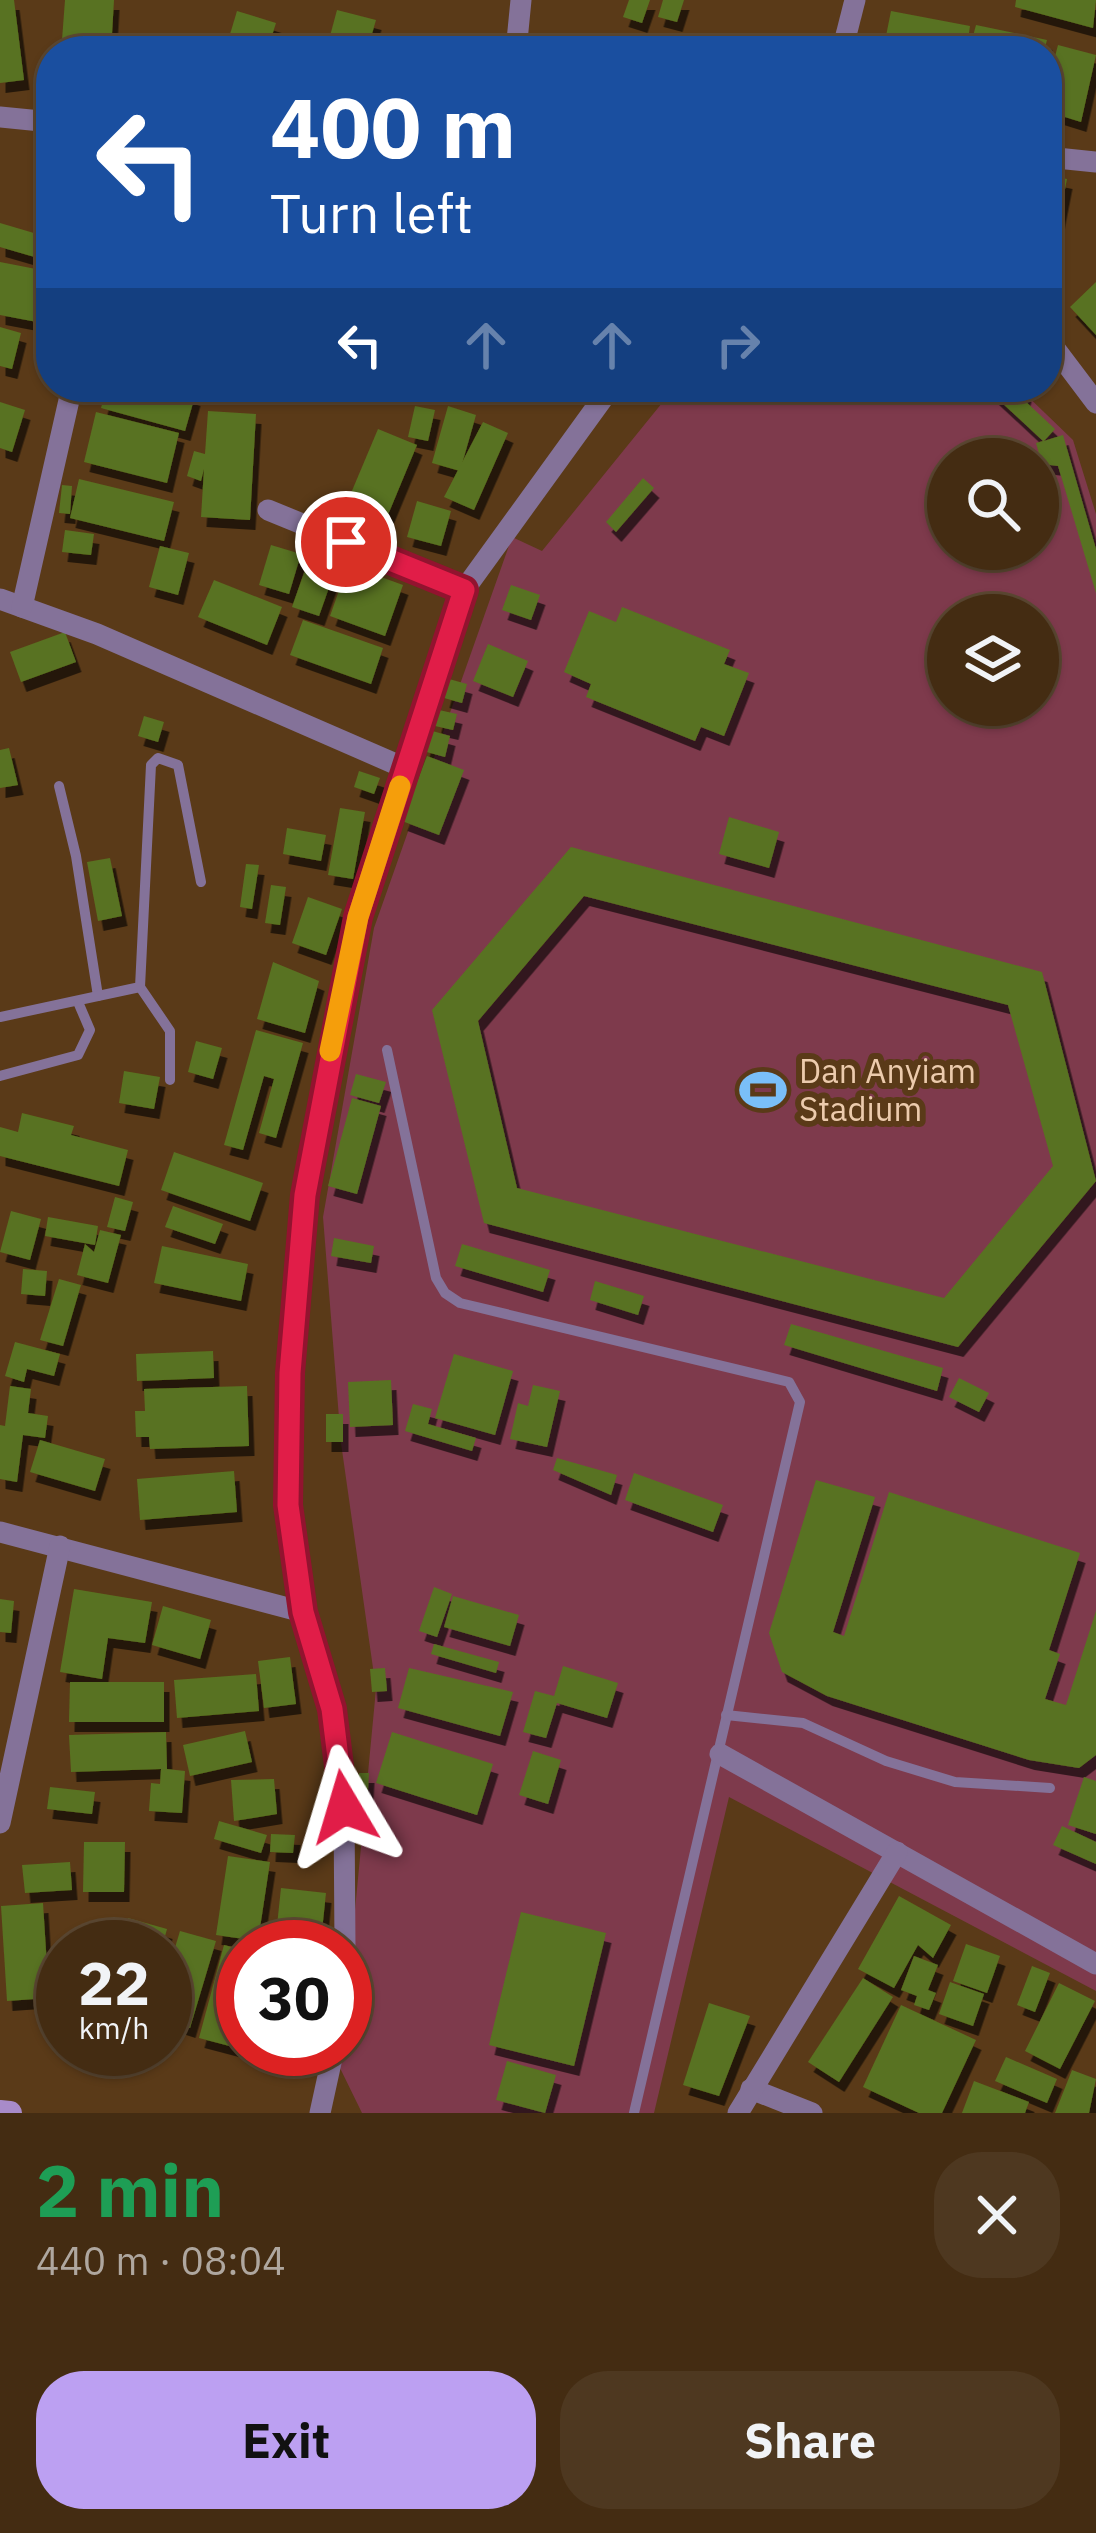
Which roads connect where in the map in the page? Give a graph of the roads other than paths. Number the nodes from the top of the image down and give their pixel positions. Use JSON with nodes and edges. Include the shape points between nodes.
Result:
{"nodes":[{"id":1,"x":521,"y":0,"type":"edge"},
{"id":2,"x":855,"y":0,"type":"edge"},
{"id":3,"x":517,"y":36,"type":"edge"},
{"id":4,"x":846,"y":36,"type":"edge"},
{"id":5,"x":0,"y":117,"type":"edge"},
{"id":6,"x":36,"y":121,"type":"edge"},
{"id":7,"x":1062,"y":159,"type":"edge"},
{"id":8,"x":1096,"y":162,"type":"edge"},
{"id":9,"x":1062,"y":358,"type":"edge"},
{"id":10,"x":69,"y":402,"type":"edge"},
{"id":11,"x":600,"y":402,"type":"edge"},
{"id":12,"x":1096,"y":403,"type":"edge"},
{"id":13,"x":268,"y":509,"type":"dead end"},
{"id":14,"x":464,"y":590,"type":"junction"},
{"id":15,"x":0,"y":599,"type":"edge"},
{"id":16,"x":22,"y":607,"type":"junction"},
{"id":17,"x":406,"y":769,"type":"junction"},
{"id":18,"x":59,"y":786,"type":"dead end"},
{"id":19,"x":201,"y":882,"type":"dead end"},
{"id":20,"x":140,"y":987,"type":"junction"},
{"id":21,"x":98,"y":996,"type":"junction"},
{"id":22,"x":78,"y":1001,"type":"junction"},
{"id":23,"x":0,"y":1017,"type":"edge"},
{"id":24,"x":386,"y":1050,"type":"dead end"},
{"id":25,"x":0,"y":1076,"type":"edge"},
{"id":26,"x":170,"y":1080,"type":"dead end"},
{"id":27,"x":0,"y":1532,"type":"edge"},
{"id":28,"x":60,"y":1546,"type":"junction"},
{"id":29,"x":303,"y":1612,"type":"junction"},
{"id":30,"x":726,"y":1714,"type":"junction"},
{"id":31,"x":720,"y":1754,"type":"junction"},
{"id":32,"x":1050,"y":1788,"type":"dead end"},
{"id":33,"x":0,"y":1822,"type":"edge"},
{"id":34,"x":897,"y":1852,"type":"junction"},
{"id":35,"x":345,"y":1920,"type":"edge"},
{"id":36,"x":1096,"y":1964,"type":"edge"},
{"id":37,"x":328,"y":2076,"type":"edge"},
{"id":38,"x":751,"y":2089,"type":"junction"},
{"id":39,"x":0,"y":2112,"type":"edge"},
{"id":40,"x":10,"y":2113,"type":"edge"},
{"id":41,"x":320,"y":2113,"type":"edge"},
{"id":42,"x":634,"y":2113,"type":"edge"},
{"id":43,"x":738,"y":2113,"type":"edge"},
{"id":44,"x":812,"y":2113,"type":"edge"}],
"edges":[{"from":1,"to":3,"type":"street"},
{"from":2,"to":4,"type":"street"},
{"from":5,"to":6,"type":"street"},
{"from":7,"to":8,"type":"street"},
{"from":9,"to":12,"type":"street"},
{"from":10,"to":16,"type":"street"},
{"from":11,"to":14,"type":"street"},
{"from":13,"to":14,"type":"street"},
{"from":14,"to":17,"type":"street"},
{"from":15,"to":16,"type":"street"},
{"from":16,"to":17,"type":"street"},
{"from":17,"to":29,"type":"street","via":[[358,917],[305,1195],[288,1505]]},
{"from":18,"to":21,"type":"lane"},
{"from":19,"to":20,"type":"lane","via":[[178,765],[158,758],[151,765]]},
{"from":20,"to":21,"type":"lane"},
{"from":20,"to":26,"type":"lane","via":[[170,1031]]},
{"from":21,"to":22,"type":"lane"},
{"from":22,"to":23,"type":"lane"},
{"from":22,"to":25,"type":"lane","via":[[90,1030],[78,1055]]},
{"from":24,"to":30,"type":"lane","via":[[445,1294],[789,1382],[798,1391]]},
{"from":27,"to":28,"type":"street"},
{"from":28,"to":29,"type":"street"},
{"from":28,"to":33,"type":"street"},
{"from":29,"to":35,"type":"street","via":[[332,1709],[344,1807]]},
{"from":30,"to":31,"type":"lane"},
{"from":30,"to":32,"type":"lane","via":[[803,1724],[955,1782]]},
{"from":31,"to":34,"type":"street"},
{"from":31,"to":42,"type":"lane"},
{"from":34,"to":36,"type":"street"},
{"from":34,"to":38,"type":"street"},
{"from":37,"to":41,"type":"street"},
{"from":38,"to":43,"type":"street"},
{"from":38,"to":44,"type":"street"},
{"from":39,"to":40,"type":"main road"}]}
